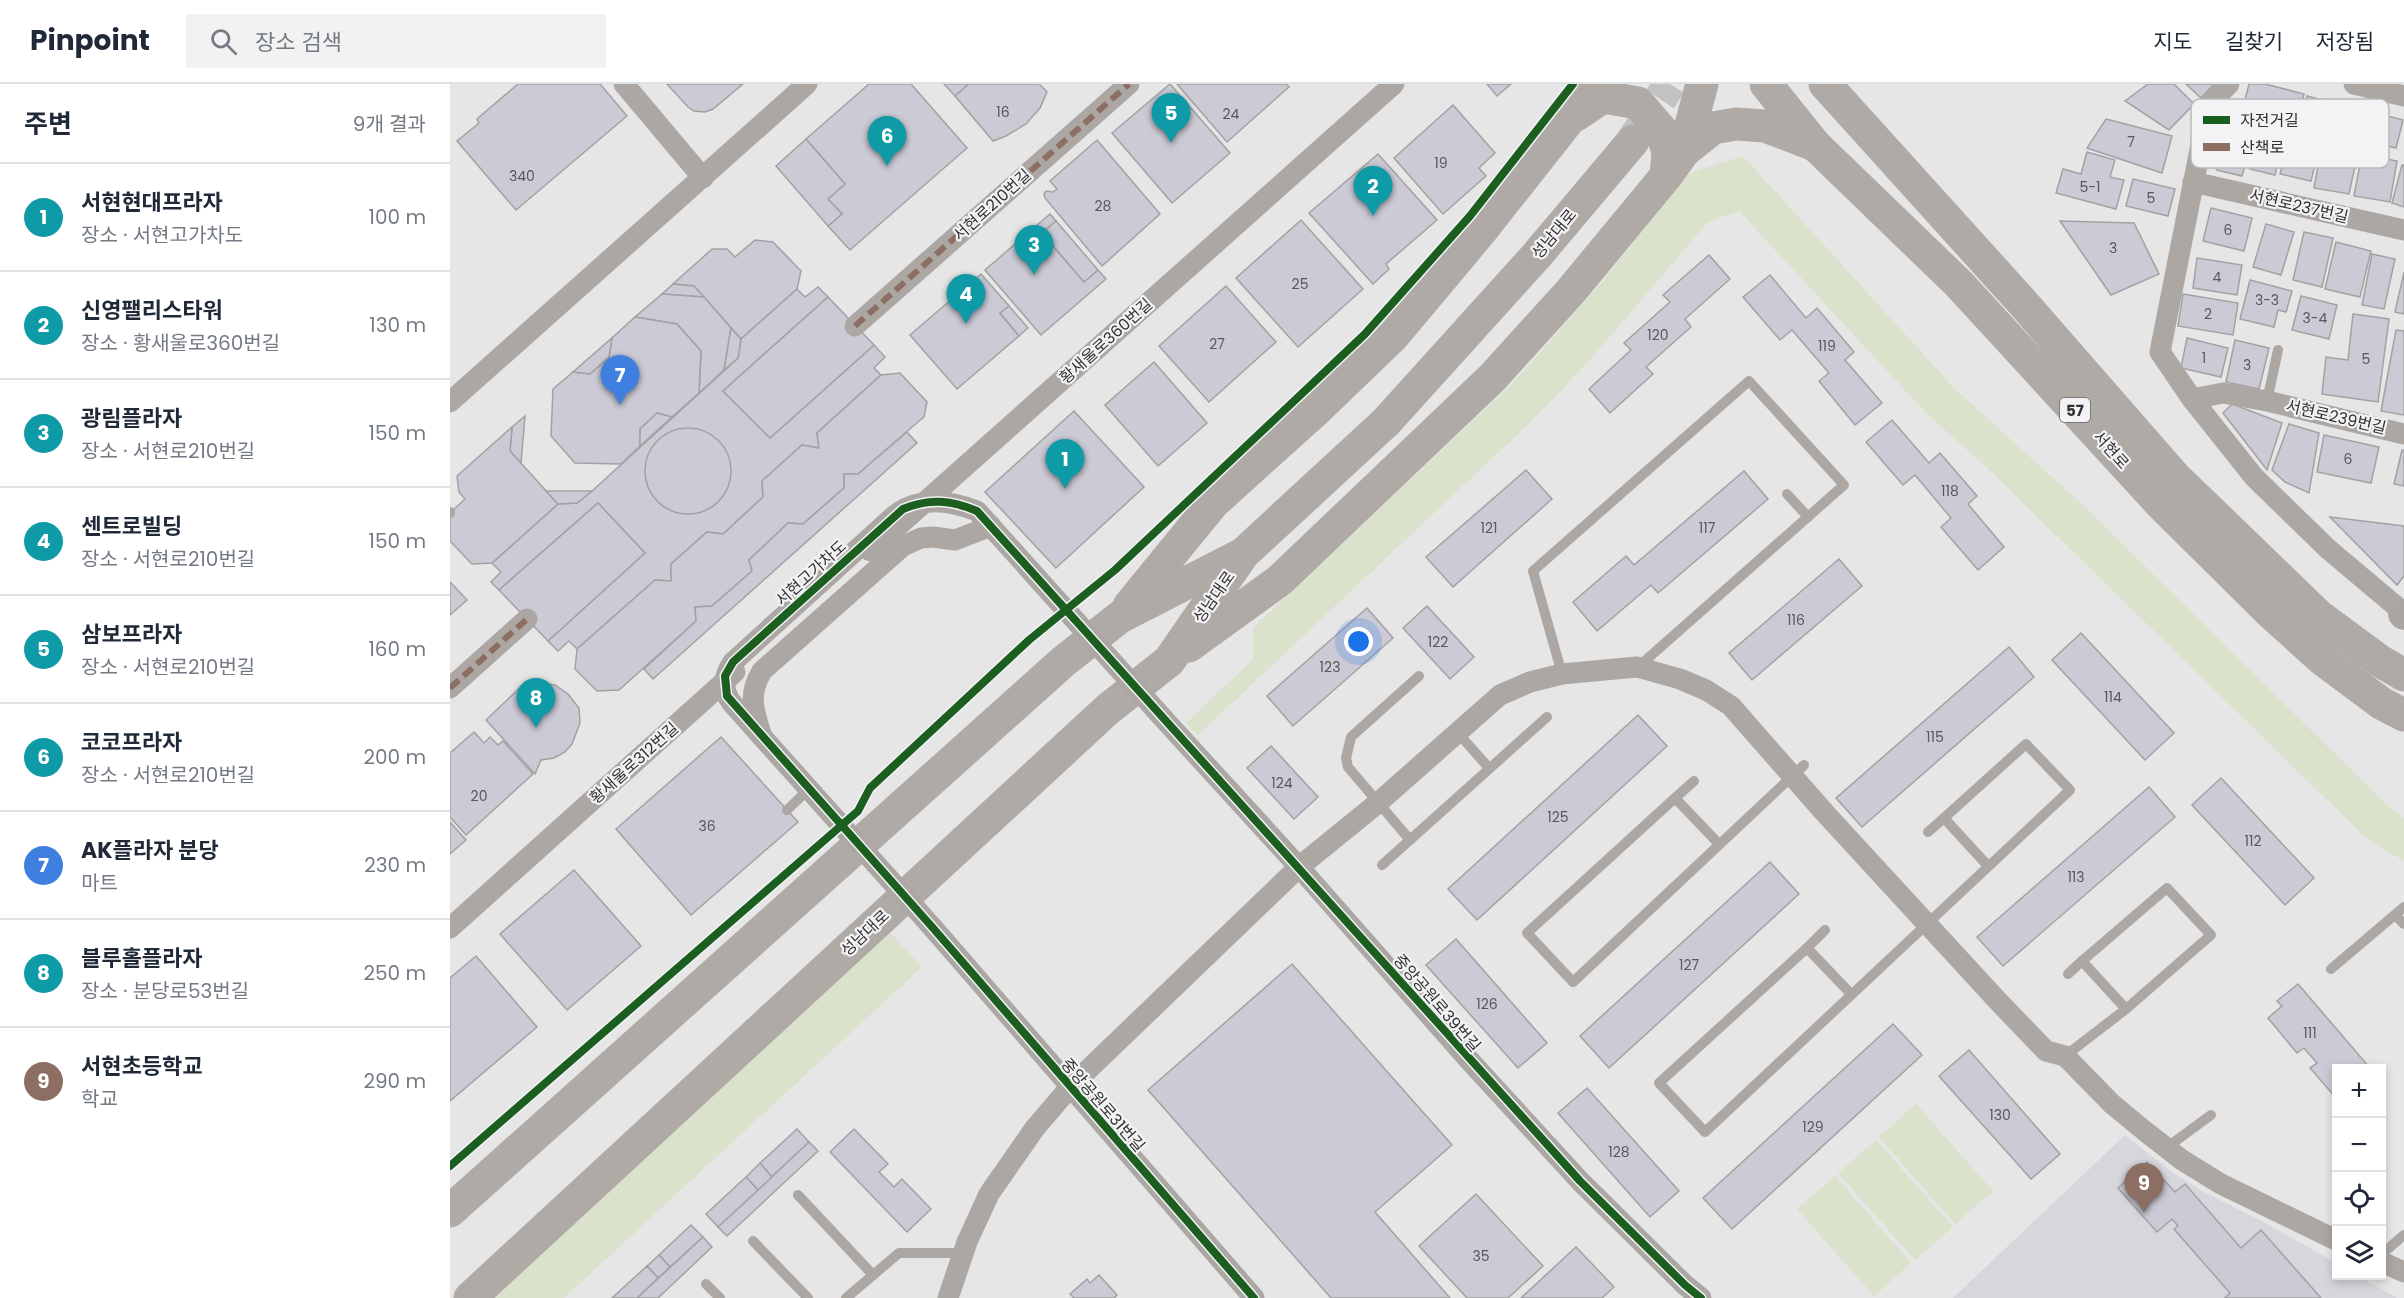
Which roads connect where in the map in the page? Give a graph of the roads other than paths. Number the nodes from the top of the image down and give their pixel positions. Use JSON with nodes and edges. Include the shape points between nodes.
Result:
{"nodes":[{"id":1,"x":624,"y":84,"type":"edge"},
{"id":2,"x":807,"y":84,"type":"edge"},
{"id":3,"x":1129,"y":84,"type":"edge"},
{"id":4,"x":1394,"y":84,"type":"edge"},
{"id":5,"x":1597,"y":84,"type":"edge"},
{"id":6,"x":1702,"y":84,"type":"edge"},
{"id":7,"x":1766,"y":84,"type":"edge"},
{"id":8,"x":2229,"y":84,"type":"edge"},
{"id":9,"x":2354,"y":84,"type":"edge"},
{"id":10,"x":1831,"y":88,"type":"edge"},
{"id":11,"x":2404,"y":96,"type":"edge"},
{"id":12,"x":2214,"y":99,"type":"edge"},
{"id":13,"x":1572,"y":117,"type":"junction"},
{"id":14,"x":1633,"y":141,"type":"tunnel mouth"},
{"id":15,"x":1815,"y":145,"type":"junction"},
{"id":16,"x":1675,"y":163,"type":"junction"},
{"id":17,"x":2196,"y":168,"type":"edge"},
{"id":18,"x":703,"y":178,"type":"junction"},
{"id":19,"x":2193,"y":182,"type":"junction"},
{"id":20,"x":2404,"y":230,"type":"edge"},
{"id":21,"x":855,"y":326,"type":"dead end"},
{"id":22,"x":2278,"y":350,"type":"dead end"},
{"id":23,"x":2192,"y":399,"type":"junction"},
{"id":24,"x":2267,"y":401,"type":"junction"},
{"id":25,"x":450,"y":402,"type":"edge"},
{"id":26,"x":2404,"y":434,"type":"edge"},
{"id":27,"x":1787,"y":494,"type":"dead end"},
{"id":28,"x":1808,"y":517,"type":"junction"},
{"id":29,"x":991,"y":526,"type":"junction"},
{"id":30,"x":1244,"y":554,"type":"junction"},
{"id":31,"x":819,"y":597,"type":"joint"},
{"id":32,"x":2404,"y":614,"type":"edge"},
{"id":33,"x":1120,"y":617,"type":"junction"},
{"id":34,"x":527,"y":619,"type":"dead end"},
{"id":35,"x":1092,"y":639,"type":"junction"},
{"id":36,"x":1169,"y":661,"type":"junction"},
{"id":37,"x":1637,"y":667,"type":"junction"},
{"id":38,"x":1562,"y":674,"type":"junction"},
{"id":39,"x":2404,"y":675,"type":"edge"},
{"id":40,"x":1419,"y":676,"type":"dead end"},
{"id":41,"x":450,"y":688,"type":"edge"},
{"id":42,"x":2404,"y":715,"type":"edge"},
{"id":43,"x":1162,"y":717,"type":"joint"},
{"id":44,"x":1547,"y":717,"type":"dead end"},
{"id":45,"x":1458,"y":733,"type":"junction"},
{"id":46,"x":762,"y":737,"type":"junction"},
{"id":47,"x":1490,"y":768,"type":"junction"},
{"id":48,"x":1798,"y":770,"type":"junction"},
{"id":49,"x":1694,"y":781,"type":"dead end"},
{"id":50,"x":809,"y":789,"type":"junction"},
{"id":51,"x":1675,"y":798,"type":"junction"},
{"id":52,"x":1379,"y":802,"type":"junction"},
{"id":53,"x":786,"y":810,"type":"dead end"},
{"id":54,"x":1944,"y":818,"type":"junction"},
{"id":55,"x":1928,"y":832,"type":"dead end"},
{"id":56,"x":1410,"y":840,"type":"junction"},
{"id":57,"x":1719,"y":844,"type":"junction"},
{"id":58,"x":1382,"y":865,"type":"dead end"},
{"id":59,"x":1988,"y":866,"type":"junction"},
{"id":60,"x":1299,"y":867,"type":"junction"},
{"id":61,"x":2400,"y":911,"type":"edge"},
{"id":62,"x":1926,"y":923,"type":"junction"},
{"id":63,"x":2404,"y":924,"type":"edge"},
{"id":64,"x":450,"y":928,"type":"edge"},
{"id":65,"x":933,"y":928,"type":"joint"},
{"id":66,"x":1825,"y":930,"type":"dead end"},
{"id":67,"x":1806,"y":948,"type":"junction"},
{"id":68,"x":2082,"y":961,"type":"junction"},
{"id":69,"x":2331,"y":969,"type":"dead end"},
{"id":70,"x":2068,"y":974,"type":"dead end"},
{"id":71,"x":1851,"y":994,"type":"junction"},
{"id":72,"x":2126,"y":1010,"type":"junction"},
{"id":73,"x":2066,"y":1056,"type":"junction"},
{"id":74,"x":1070,"y":1087,"type":"junction"},
{"id":75,"x":2211,"y":1114,"type":"dead end"},
{"id":76,"x":2166,"y":1148,"type":"junction"},
{"id":77,"x":798,"y":1195,"type":"dead end"},
{"id":78,"x":450,"y":1211,"type":"edge"},
{"id":79,"x":2404,"y":1235,"type":"edge"},
{"id":80,"x":2332,"y":1238,"type":"edge"},
{"id":81,"x":753,"y":1241,"type":"dead end"},
{"id":82,"x":2386,"y":1251,"type":"edge"},
{"id":83,"x":963,"y":1254,"type":"junction"},
{"id":84,"x":2386,"y":1264,"type":"edge"},
{"id":85,"x":2404,"y":1272,"type":"edge"},
{"id":86,"x":873,"y":1275,"type":"junction"},
{"id":87,"x":706,"y":1284,"type":"dead end"},
{"id":88,"x":470,"y":1298,"type":"edge"},
{"id":89,"x":720,"y":1298,"type":"edge"},
{"id":90,"x":808,"y":1298,"type":"edge"},
{"id":91,"x":846,"y":1298,"type":"edge"},
{"id":92,"x":948,"y":1298,"type":"edge"},
{"id":93,"x":1254,"y":1298,"type":"edge"},
{"id":94,"x":1701,"y":1298,"type":"edge"}],
"edges":[{"from":1,"to":18,"type":"street"},
{"from":2,"to":18,"type":"street"},
{"from":3,"to":21,"type":"street","name":"서현로210번길"},
{"from":4,"to":31,"type":"street","name":"황새울로360번길"},
{"from":5,"to":13,"type":"main road"},
{"from":6,"to":16,"type":"main road"},
{"from":7,"to":15,"type":"main road","name":"서현로","number":"57"},
{"from":8,"to":12,"type":"street"},
{"from":9,"to":11,"type":"street"},
{"from":10,"to":39,"type":"main road","name":"서현로","number":"57","via":[[2175,477],[2319,616]]},
{"from":13,"to":16,"type":"main road","via":[[1603,97],[1638,103],[1662,131]]},
{"from":13,"to":33,"type":"main road","via":[[1394,335],[1213,503]]},
{"from":14,"to":30,"type":"main road","name":"성남대로","via":[[1537,255],[1386,422]]},
{"from":15,"to":16,"type":"main road","via":[[1765,126],[1736,124],[1713,128]]},
{"from":15,"to":42,"type":"main road","name":"서현로","number":"57","via":[[1959,284],[2161,504],[2270,612],[2322,659],[2381,703]]},
{"from":16,"to":36,"type":"main road","via":[[1571,291],[1492,378],[1280,580]]},
{"from":17,"to":19,"type":"street"},
{"from":18,"to":25,"type":"street"},
{"from":19,"to":20,"type":"street","name":"서현로237번길"},
{"from":19,"to":23,"type":"street","via":[[2160,352]]},
{"from":22,"to":24,"type":"lane","name":"서현로239번길"},
{"from":23,"to":24,"type":"street","name":"서현로239번길","via":[[2223,393]]},
{"from":23,"to":32,"type":"street","via":[[2254,477],[2328,549]]},
{"from":24,"to":26,"type":"street","name":"서현로239번길"},
{"from":27,"to":28,"type":"lane"},
{"from":28,"to":37,"type":"lane"},
{"from":28,"to":38,"type":"lane","via":[[1844,485],[1749,381],[1533,571]]},
{"from":29,"to":35,"type":"street","name":"서현고가차도","bridge":true},
{"from":29,"to":46,"type":"street","bridge":true,"via":[[955,540],[921,538],[903,546],[762,671],[752,695]]},
{"from":29,"to":46,"type":"street","name":"서현고가차도","bridge":true,"via":[[977,512],[960,504],[927,502],[903,509],[742,654],[728,670],[725,689],[731,702]]},
{"from":30,"to":33,"type":"main road","name":"성남대로"},
{"from":30,"to":36,"type":"main road","name":"성남대로"},
{"from":31,"to":64,"type":"street","name":"황새울로312번길"},
{"from":33,"to":35,"type":"main road","name":"성남대로"},
{"from":34,"to":41,"type":"street"},
{"from":35,"to":43,"type":"street","name":"서현고가차도","bridge":true},
{"from":35,"to":78,"type":"main road","name":"성남대로","via":[[965,748]]},
{"from":36,"to":88,"type":"main road","name":"성남대로","via":[[1108,709]]},
{"from":37,"to":38,"type":"street"},
{"from":37,"to":48,"type":"street","via":[[1706,690],[1731,706]]},
{"from":38,"to":45,"type":"street","via":[[1500,695]]},
{"from":40,"to":52,"type":"lane","via":[[1351,738],[1348,766]]},
{"from":43,"to":60,"type":"street","name":"중앙공원로39번길"},
{"from":44,"to":47,"type":"lane"},
{"from":45,"to":47,"type":"lane"},
{"from":45,"to":52,"type":"street"},
{"from":46,"to":50,"type":"street","name":"서현고가차도","bridge":true},
{"from":47,"to":56,"type":"lane"},
{"from":48,"to":57,"type":"lane"},
{"from":48,"to":62,"type":"street"},
{"from":49,"to":51,"type":"lane"},
{"from":50,"to":53,"type":"lane"},
{"from":50,"to":65,"type":"street","name":"서현고가차도","bridge":true},
{"from":51,"to":57,"type":"lane"},
{"from":51,"to":57,"type":"lane","via":[[1527,933],[1573,982]]},
{"from":52,"to":56,"type":"lane"},
{"from":52,"to":60,"type":"street"},
{"from":54,"to":55,"type":"lane"},
{"from":54,"to":59,"type":"lane"},
{"from":54,"to":59,"type":"lane","via":[[2026,744],[2070,790]]},
{"from":56,"to":58,"type":"lane"},
{"from":59,"to":62,"type":"lane"},
{"from":60,"to":74,"type":"street"},
{"from":60,"to":94,"type":"street","name":"중앙공원로39번길","via":[[1580,1181]]},
{"from":61,"to":63,"type":"lane"},
{"from":61,"to":69,"type":"lane"},
{"from":62,"to":71,"type":"lane"},
{"from":62,"to":73,"type":"street","via":[[2046,1051]]},
{"from":65,"to":74,"type":"street","name":"중앙공원로31번길"},
{"from":66,"to":67,"type":"lane"},
{"from":67,"to":71,"type":"lane"},
{"from":67,"to":71,"type":"lane","via":[[1659,1083],[1705,1132]]},
{"from":68,"to":70,"type":"lane"},
{"from":68,"to":72,"type":"lane"},
{"from":68,"to":72,"type":"lane","via":[[2167,888],[2211,935]]},
{"from":72,"to":73,"type":"lane"},
{"from":73,"to":76,"type":"street","via":[[2112,1104]]},
{"from":74,"to":83,"type":"street","via":[[1035,1128],[989,1194]]},
{"from":74,"to":93,"type":"street","name":"중앙공원로31번길"},
{"from":75,"to":76,"type":"lane"},
{"from":76,"to":80,"type":"street","via":[[2222,1184]]},
{"from":77,"to":86,"type":"lane"},
{"from":79,"to":82,"type":"lane"},
{"from":81,"to":90,"type":"lane"},
{"from":83,"to":86,"type":"lane","via":[[899,1253]]},
{"from":83,"to":92,"type":"street"},
{"from":84,"to":85,"type":"street"},
{"from":86,"to":91,"type":"lane"},
{"from":87,"to":89,"type":"lane"}]}
